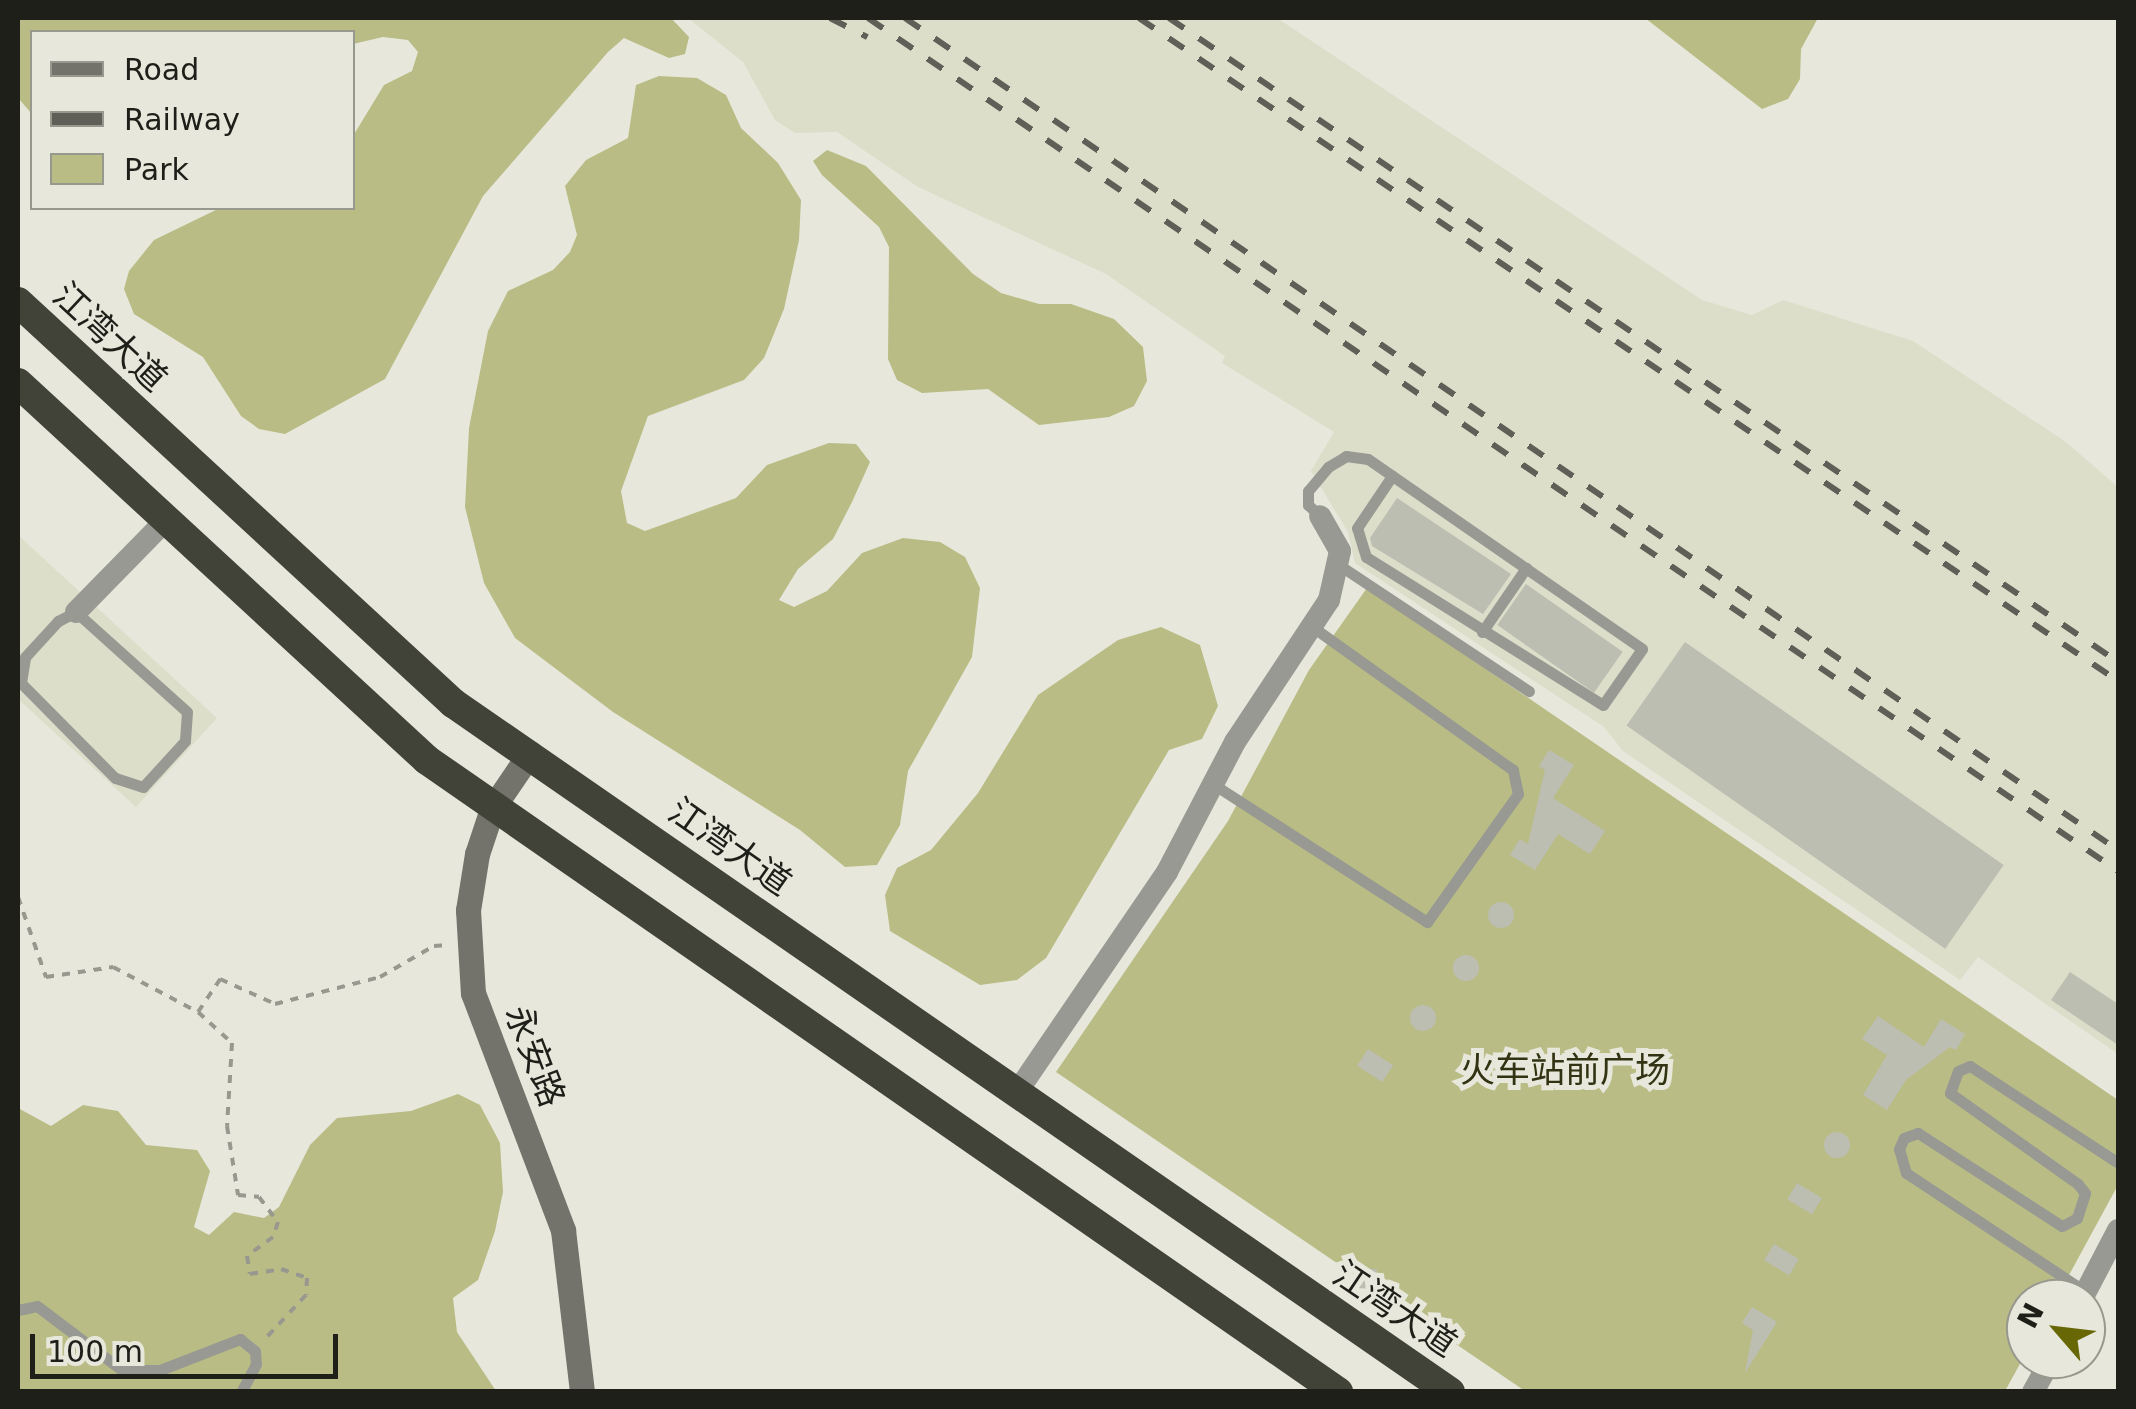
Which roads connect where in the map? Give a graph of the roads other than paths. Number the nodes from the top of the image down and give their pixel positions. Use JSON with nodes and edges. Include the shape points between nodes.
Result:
{"nodes":[{"id":1,"x":18,"y":302,"type":"edge"},
{"id":2,"x":18,"y":384,"type":"edge"},
{"id":3,"x":1392,"y":476,"type":"junction"},
{"id":4,"x":1320,"y":516,"type":"joint"},
{"id":5,"x":166,"y":520,"type":"junction"},
{"id":6,"x":1339,"y":565,"type":"junction"},
{"id":7,"x":1526,"y":568,"type":"junction"},
{"id":8,"x":76,"y":612,"type":"junction"},
{"id":9,"x":1314,"y":628,"type":"junction"},
{"id":10,"x":1482,"y":632,"type":"junction"},
{"id":11,"x":1529,"y":691,"type":"dead end"},
{"id":12,"x":530,"y":753,"type":"junction"},
{"id":13,"x":1213,"y":784,"type":"junction"},
{"id":14,"x":492,"y":809,"type":"junction"},
{"id":15,"x":1017,"y":1092,"type":"junction"},
{"id":16,"x":2118,"y":1163,"type":"edge"},
{"id":17,"x":2118,"y":1230,"type":"edge"},
{"id":18,"x":2061,"y":1279,"type":"edge"},
{"id":19,"x":2092,"y":1279,"type":"edge"},
{"id":20,"x":18,"y":1310,"type":"edge"},
{"id":21,"x":240,"y":1392,"type":"edge"},
{"id":22,"x":582,"y":1392,"type":"edge"},
{"id":23,"x":1338,"y":1392,"type":"edge"},
{"id":24,"x":1450,"y":1392,"type":"edge"}],
"edges":[{"from":1,"to":12,"type":"highway","name":"江湾大道","via":[[453,703]]},
{"from":2,"to":5,"type":"highway"},
{"from":3,"to":4,"type":"lane","via":[[1368,459],[1346,456],[1308,491],[1308,505]]},
{"from":3,"to":7,"type":"lane"},
{"from":3,"to":10,"type":"lane","via":[[1357,528],[1366,557]]},
{"from":4,"to":6,"type":"street","via":[[1340,551]]},
{"from":5,"to":8,"type":"street"},
{"from":5,"to":14,"type":"highway","via":[[427,760]]},
{"from":6,"to":9,"type":"street"},
{"from":6,"to":11,"type":"lane"},
{"from":7,"to":10,"type":"lane"},
{"from":7,"to":10,"type":"lane","via":[[1642,650],[1641,658],[1596,706]]},
{"from":8,"to":8,"type":"lane","via":[[34,646],[21,683],[115,778],[143,787],[185,741],[187,712]]},
{"from":9,"to":13,"type":"street"},
{"from":9,"to":13,"type":"lane","via":[[1513,770],[1518,794],[1427,922]]},
{"from":12,"to":14,"type":"street","name":"永安路"},
{"from":12,"to":15,"type":"highway","name":"江湾大道"},
{"from":13,"to":15,"type":"street","via":[[1166,872]]},
{"from":14,"to":22,"type":"street","name":"永安路","via":[[468,910],[474,994],[564,1230]]},
{"from":14,"to":23,"type":"highway"},
{"from":15,"to":24,"type":"highway","name":"江湾大道"},
{"from":16,"to":18,"type":"lane","via":[[1970,1066],[1958,1071],[1950,1094],[2078,1184],[2085,1193],[2077,1218],[2062,1226],[1918,1133],[1898,1148],[1906,1173]]},
{"from":17,"to":19,"type":"street"},
{"from":20,"to":21,"type":"lane","via":[[36,1306],[122,1370],[160,1370],[240,1339],[255,1351],[256,1364]]}]}
